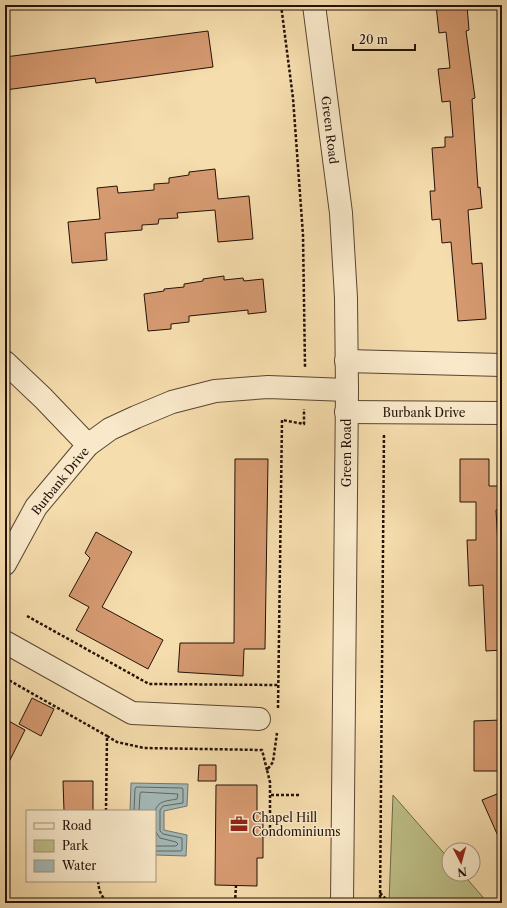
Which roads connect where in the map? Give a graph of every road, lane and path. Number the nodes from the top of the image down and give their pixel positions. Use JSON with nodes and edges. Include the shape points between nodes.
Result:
{"nodes":[{"id":1,"x":280,"y":5,"type":"edge"},
{"id":2,"x":314,"y":5,"type":"edge"},
{"id":3,"x":5,"y":327,"type":"edge"},
{"id":4,"x":9,"y":330,"type":"dead end"},
{"id":5,"x":346,"y":361,"type":"junction"},
{"id":6,"x":5,"y":362,"type":"edge"},
{"id":7,"x":502,"y":365,"type":"edge"},
{"id":8,"x":305,"y":370,"type":"dead end"},
{"id":9,"x":347,"y":390,"type":"junction"},
{"id":10,"x":305,"y":406,"type":"dead end"},
{"id":11,"x":346,"y":412,"type":"junction"},
{"id":12,"x":502,"y":413,"type":"edge"},
{"id":13,"x":384,"y":432,"type":"dead end"},
{"id":14,"x":88,"y":445,"type":"junction"},
{"id":15,"x":5,"y":564,"type":"edge"},
{"id":16,"x":27,"y":616,"type":"dead end"},
{"id":17,"x":5,"y":642,"type":"edge"},
{"id":18,"x":5,"y":678,"type":"edge"},
{"id":19,"x":278,"y":685,"type":"junction"},
{"id":20,"x":271,"y":720,"type":"junction"},
{"id":21,"x":107,"y":736,"type":"junction"},
{"id":22,"x":267,"y":770,"type":"junction"},
{"id":23,"x":270,"y":795,"type":"junction"},
{"id":24,"x":300,"y":795,"type":"dead end"},
{"id":25,"x":106,"y":810,"type":"edge"},
{"id":26,"x":263,"y":836,"type":"dead end"},
{"id":27,"x":98,"y":882,"type":"edge"},
{"id":28,"x":236,"y":885,"type":"dead end"},
{"id":29,"x":380,"y":892,"type":"junction"},
{"id":30,"x":110,"y":903,"type":"edge"},
{"id":31,"x":140,"y":903,"type":"edge"},
{"id":32,"x":167,"y":903,"type":"edge"},
{"id":33,"x":235,"y":903,"type":"edge"},
{"id":34,"x":342,"y":903,"type":"edge"},
{"id":35,"x":380,"y":903,"type":"edge"},
{"id":36,"x":390,"y":903,"type":"edge"}],
"edges":[{"from":1,"to":8,"type":"path","via":[[293,98],[303,235]]},
{"from":2,"to":5,"type":"street","name":"Green Road","via":[[341,213],[346,298]]},
{"from":3,"to":4,"type":"path"},
{"from":5,"to":7,"type":"street"},
{"from":5,"to":9,"type":"street","name":"Green Road"},
{"from":6,"to":14,"type":"street"},
{"from":9,"to":11,"type":"street","name":"Green Road"},
{"from":9,"to":14,"type":"street","name":"Burbank Drive","via":[[268,387],[215,391],[172,402],[136,416],[110,429]]},
{"from":10,"to":19,"type":"path","via":[[304,424],[282,420]]},
{"from":11,"to":12,"type":"street","name":"Burbank Drive"},
{"from":11,"to":34,"type":"street","name":"Green Road"},
{"from":13,"to":29,"type":"path"},
{"from":14,"to":15,"type":"street","name":"Burbank Drive","via":[[36,508]]},
{"from":16,"to":19,"type":"path","via":[[149,684]]},
{"from":17,"to":20,"type":"street","via":[[132,713]]},
{"from":18,"to":21,"type":"path"},
{"from":19,"to":20,"type":"path"},
{"from":20,"to":22,"type":"path","via":[[273,762]]},
{"from":21,"to":22,"type":"path","via":[[117,742],[144,748],[262,750]]},
{"from":21,"to":25,"type":"path"},
{"from":22,"to":23,"type":"path"},
{"from":23,"to":24,"type":"path"},
{"from":23,"to":26,"type":"path","via":[[270,836]]},
{"from":27,"to":30,"type":"path","via":[[102,896]]},
{"from":28,"to":33,"type":"path"},
{"from":29,"to":35,"type":"path"},
{"from":29,"to":36,"type":"path"},
{"from":31,"to":32,"type":"path","via":[[149,900]]}]}
